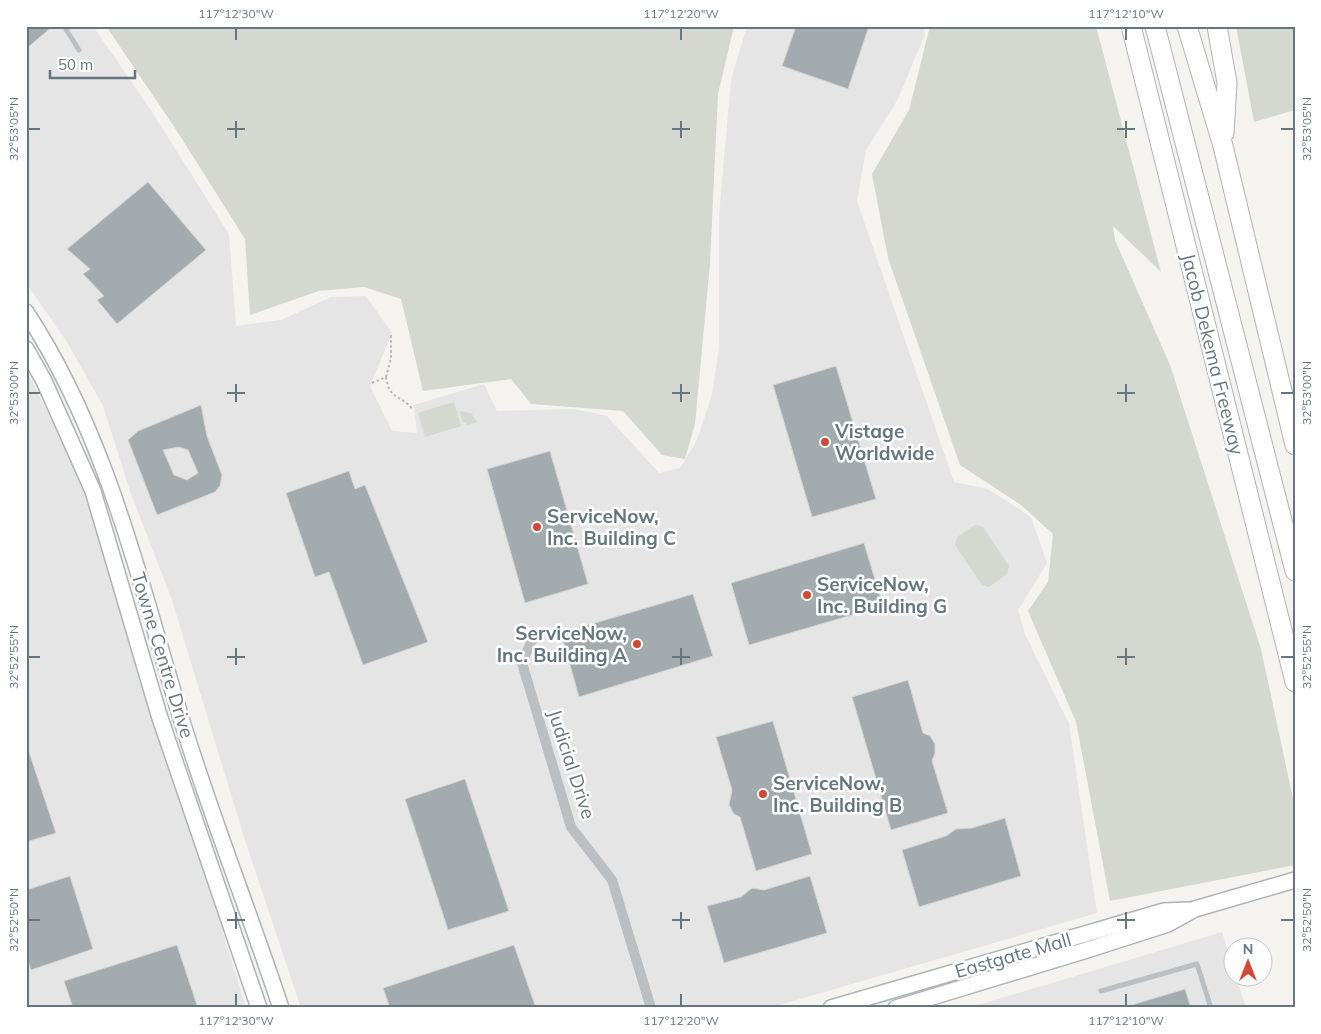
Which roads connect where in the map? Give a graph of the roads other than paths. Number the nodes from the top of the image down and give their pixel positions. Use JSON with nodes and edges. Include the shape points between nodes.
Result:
{"nodes":[{"id":1,"x":64,"y":26,"type":"edge"},
{"id":2,"x":1131,"y":26,"type":"edge"},
{"id":3,"x":1155,"y":26,"type":"edge"},
{"id":4,"x":1165,"y":26,"type":"edge"},
{"id":5,"x":1187,"y":26,"type":"edge"},
{"id":6,"x":1217,"y":26,"type":"edge"},
{"id":7,"x":79,"y":50,"type":"dead end"},
{"id":8,"x":1223,"y":146,"type":"junction"},
{"id":9,"x":26,"y":312,"type":"edge"},
{"id":10,"x":26,"y":349,"type":"edge"},
{"id":11,"x":1295,"y":445,"type":"edge"},
{"id":12,"x":1295,"y":537,"type":"edge"},
{"id":13,"x":1295,"y":571,"type":"edge"},
{"id":14,"x":533,"y":638,"type":"dead end"},
{"id":15,"x":1295,"y":682,"type":"edge"},
{"id":16,"x":1295,"y":880,"type":"edge"},
{"id":17,"x":1195,"y":909,"type":"junction"},
{"id":18,"x":1101,"y":991,"type":"dead end"},
{"id":19,"x":259,"y":1008,"type":"edge"},
{"id":20,"x":281,"y":1008,"type":"edge"},
{"id":21,"x":651,"y":1008,"type":"edge"},
{"id":22,"x":831,"y":1008,"type":"edge"},
{"id":23,"x":896,"y":1008,"type":"edge"},
{"id":24,"x":1211,"y":1008,"type":"edge"}],
"edges":[{"from":1,"to":7,"type":"lane"},
{"from":2,"to":15,"type":"highway","name":"Jacob Dekema Freeway"},
{"from":3,"to":13,"type":"highway"},
{"from":4,"to":12,"type":"highway"},
{"from":5,"to":8,"type":"highway"},
{"from":6,"to":8,"type":"highway","via":[[1227,83]]},
{"from":8,"to":11,"type":"highway"},
{"from":9,"to":20,"type":"street","name":"Towne Centre Drive","via":[[63,376],[112,485],[178,710]]},
{"from":10,"to":19,"type":"street","name":"Towne Centre Drive","via":[[93,491],[159,715]]},
{"from":14,"to":21,"type":"street","name":"Judicial Drive","via":[[522,662],[571,828],[612,880]]},
{"from":16,"to":17,"type":"street","name":"Eastgate Mall"},
{"from":17,"to":22,"type":"street","name":"Eastgate Mall","via":[[1164,911]]},
{"from":17,"to":23,"type":"street","name":"Eastgate Mall","via":[[1168,924]]},
{"from":18,"to":24,"type":"lane","via":[[1196,964]]}]}
